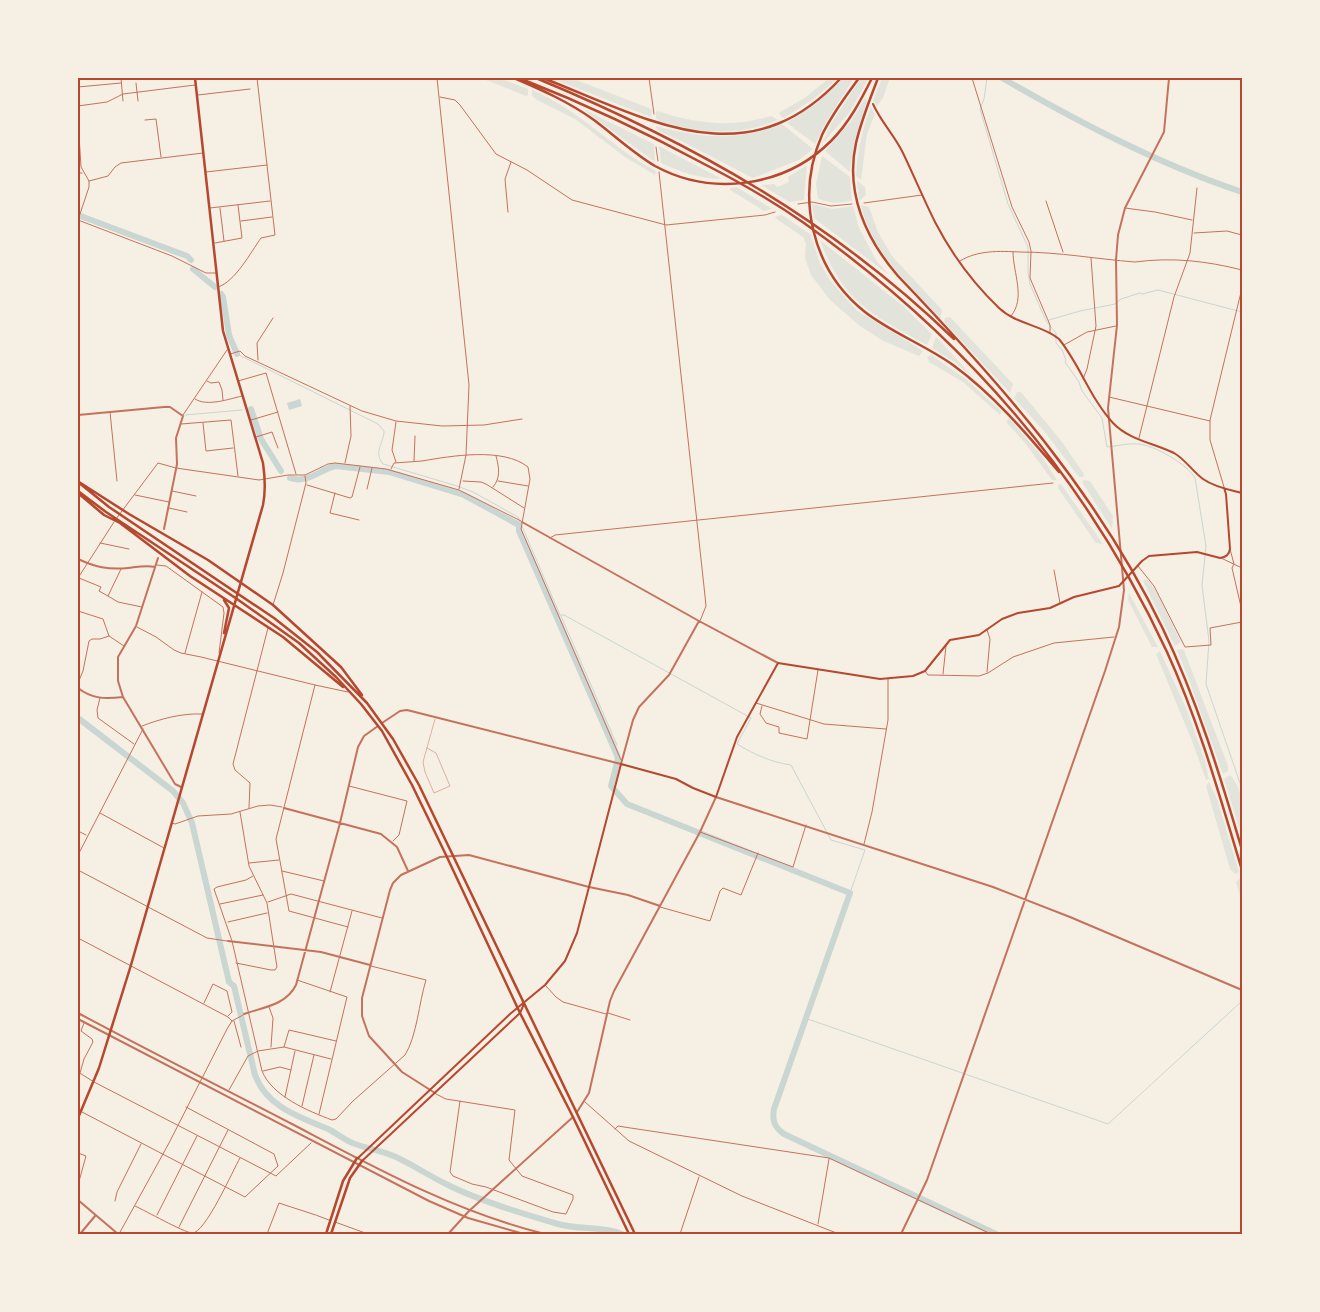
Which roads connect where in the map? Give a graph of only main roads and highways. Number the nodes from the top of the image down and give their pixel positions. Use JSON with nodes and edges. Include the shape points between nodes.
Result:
{"nodes":[{"id":1,"x":195,"y":78,"type":"edge"},
{"id":2,"x":514,"y":78,"type":"edge"},
{"id":3,"x":536,"y":78,"type":"edge"},
{"id":4,"x":543,"y":78,"type":"edge"},
{"id":5,"x":841,"y":78,"type":"edge"},
{"id":6,"x":858,"y":78,"type":"edge"},
{"id":7,"x":872,"y":78,"type":"edge"},
{"id":8,"x":878,"y":78,"type":"edge"},
{"id":9,"x":520,"y":79,"type":"edge"},
{"id":10,"x":536,"y":86,"type":"junction"},
{"id":11,"x":873,"y":104,"type":"dead end"},
{"id":12,"x":977,"y":362,"type":"junction"},
{"id":13,"x":78,"y":482,"type":"edge"},
{"id":14,"x":1224,"y":488,"type":"junction"},
{"id":15,"x":78,"y":492,"type":"edge"},
{"id":16,"x":1242,"y":493,"type":"edge"},
{"id":17,"x":1081,"y":501,"type":"junction"},
{"id":18,"x":121,"y":523,"type":"junction"},
{"id":19,"x":240,"y":582,"type":"junction"},
{"id":20,"x":222,"y":598,"type":"junction"},
{"id":21,"x":234,"y":604,"type":"junction"},
{"id":22,"x":222,"y":644,"type":"junction"},
{"id":23,"x":350,"y":692,"type":"junction"},
{"id":24,"x":367,"y":703,"type":"junction"},
{"id":25,"x":1242,"y":850,"type":"edge"},
{"id":26,"x":1242,"y":870,"type":"edge"},
{"id":27,"x":524,"y":1004,"type":"junction"},
{"id":28,"x":518,"y":1007,"type":"junction"},
{"id":29,"x":520,"y":1013,"type":"junction"},
{"id":30,"x":78,"y":1118,"type":"edge"},
{"id":31,"x":357,"y":1158,"type":"joint"},
{"id":32,"x":362,"y":1161,"type":"joint"},
{"id":33,"x":635,"y":1233,"type":"edge"},
{"id":34,"x":326,"y":1234,"type":"edge"},
{"id":35,"x":331,"y":1234,"type":"edge"},
{"id":36,"x":629,"y":1234,"type":"edge"}],
"edges":[{"from":1,"to":19,"type":"highway","via":[[223,331],[242,396],[258,436],[266,480],[264,500]]},
{"from":2,"to":9,"type":"highway"},
{"from":3,"to":12,"type":"highway","via":[[639,124],[728,169],[782,202],[889,280]]},
{"from":4,"to":5,"type":"highway","via":[[668,126],[718,134],[743,133],[779,123],[812,104]]},
{"from":6,"to":17,"type":"highway","via":[[826,128],[813,162],[809,191],[812,227],[821,256],[839,285],[865,312],[940,356],[1000,404]]},
{"from":7,"to":10,"type":"highway","via":[[848,120],[816,153],[779,174],[727,185],[681,177],[656,166],[582,112]]},
{"from":8,"to":12,"type":"highway","via":[[855,153],[854,185],[860,213],[870,239],[886,263]]},
{"from":9,"to":10,"type":"highway"},
{"from":10,"to":17,"type":"highway","via":[[634,128],[754,192],[804,223],[886,285],[994,388]]},
{"from":11,"to":14,"type":"main road","via":[[896,140],[938,228],[995,304],[1010,317],[1057,338],[1095,400],[1120,430],[1175,454],[1203,478]]},
{"from":12,"to":25,"type":"highway","via":[[1019,409],[1087,498],[1139,583],[1193,700]]},
{"from":13,"to":19,"type":"highway"},
{"from":13,"to":24,"type":"highway","via":[[109,507],[293,632]]},
{"from":14,"to":16,"type":"main road"},
{"from":14,"to":27,"type":"main road","via":[[1230,548],[1227,556],[1220,558],[1197,552],[1145,558],[1118,586],[1084,594],[1050,608],[1025,611],[1005,618],[975,636],[956,638],[946,644],[925,671],[913,676],[880,679],[778,663],[729,755],[716,797],[676,778],[621,764],[574,943],[559,969]]},
{"from":15,"to":18,"type":"highway"},
{"from":17,"to":26,"type":"highway","via":[[1133,586],[1169,656],[1211,766]]},
{"from":18,"to":20,"type":"highway"},
{"from":18,"to":23,"type":"highway","via":[[252,609],[311,653]]},
{"from":19,"to":21,"type":"highway"},
{"from":19,"to":24,"type":"highway","via":[[273,605],[341,667]]},
{"from":20,"to":21,"type":"highway"},
{"from":20,"to":22,"type":"highway","via":[[229,608]]},
{"from":21,"to":22,"type":"highway"},
{"from":21,"to":23,"type":"highway"},
{"from":22,"to":30,"type":"highway","via":[[148,907],[94,1082]]},
{"from":23,"to":28,"type":"highway","via":[[397,756]]},
{"from":24,"to":27,"type":"highway","via":[[409,767]]},
{"from":27,"to":28,"type":"main road"},
{"from":27,"to":29,"type":"main road"},
{"from":27,"to":33,"type":"highway"},
{"from":28,"to":29,"type":"highway"},
{"from":28,"to":31,"type":"main road"},
{"from":29,"to":32,"type":"main road"},
{"from":29,"to":36,"type":"highway"},
{"from":31,"to":34,"type":"highway","via":[[342,1181]]},
{"from":32,"to":35,"type":"highway","via":[[346,1187]]}]}
